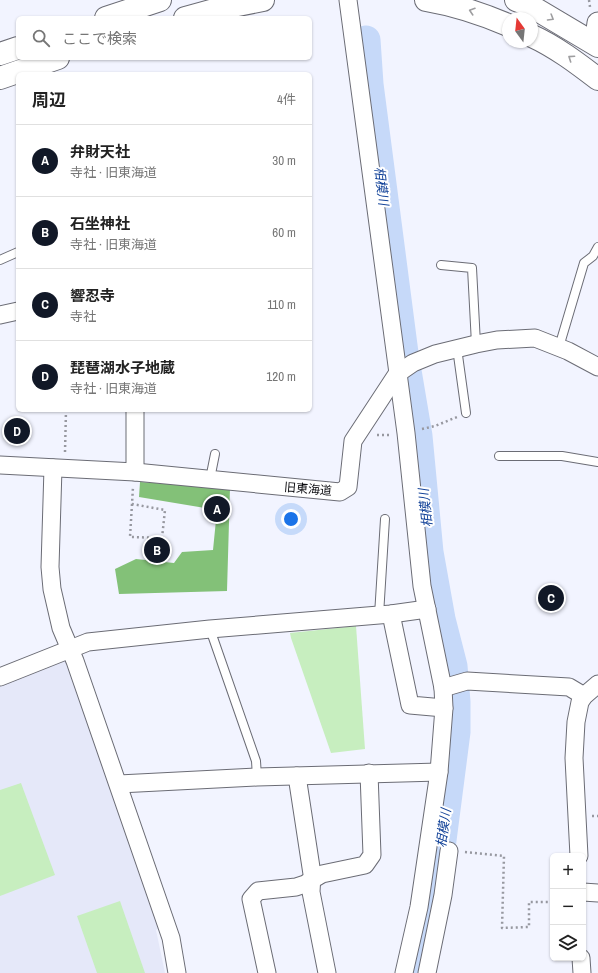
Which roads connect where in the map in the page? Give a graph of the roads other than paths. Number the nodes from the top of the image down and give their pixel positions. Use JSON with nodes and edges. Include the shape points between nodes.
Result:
{"nodes":[{"id":1,"x":160,"y":0,"type":"edge"},
{"id":2,"x":263,"y":0,"type":"edge"},
{"id":3,"x":348,"y":0,"type":"edge"},
{"id":4,"x":426,"y":0,"type":"edge"},
{"id":5,"x":516,"y":0,"type":"edge"},
{"id":6,"x":112,"y":13,"type":"edge"},
{"id":7,"x":193,"y":16,"type":"edge"},
{"id":8,"x":502,"y":22,"type":"edge"},
{"id":9,"x":538,"y":38,"type":"edge"},
{"id":10,"x":597,"y":38,"type":"edge"},
{"id":11,"x":16,"y":49,"type":"edge"},
{"id":12,"x":0,"y":54,"type":"edge"},
{"id":13,"x":53,"y":60,"type":"edge"},
{"id":14,"x":20,"y":72,"type":"edge"},
{"id":15,"x":598,"y":79,"type":"edge"},
{"id":16,"x":598,"y":247,"type":"edge"},
{"id":17,"x":16,"y":253,"type":"edge"},
{"id":18,"x":0,"y":260,"type":"edge"},
{"id":19,"x":441,"y":265,"type":"dead end"},
{"id":20,"x":16,"y":311,"type":"edge"},
{"id":21,"x":0,"y":315,"type":"edge"},
{"id":22,"x":476,"y":344,"type":"junction"},
{"id":23,"x":457,"y":348,"type":"junction"},
{"id":24,"x":559,"y":348,"type":"junction"},
{"id":25,"x":598,"y":367,"type":"edge"},
{"id":26,"x":404,"y":369,"type":"junction"},
{"id":27,"x":135,"y":412,"type":"edge"},
{"id":28,"x":466,"y":413,"type":"road end"},
{"id":29,"x":215,"y":454,"type":"dead end"},
{"id":30,"x":499,"y":456,"type":"dead end"},
{"id":31,"x":598,"y":462,"type":"edge"},
{"id":32,"x":0,"y":466,"type":"edge"},
{"id":33,"x":59,"y":468,"type":"junction"},
{"id":34,"x":135,"y":472,"type":"junction"},
{"id":35,"x":210,"y":479,"type":"junction"},
{"id":36,"x":386,"y":519,"type":"dead end"},
{"id":37,"x":427,"y":609,"type":"junction"},
{"id":38,"x":385,"y":615,"type":"junction"},
{"id":39,"x":210,"y":629,"type":"junction"},
{"id":40,"x":70,"y":648,"type":"junction"},
{"id":41,"x":0,"y":677,"type":"edge"},
{"id":42,"x":598,"y":684,"type":"edge"},
{"id":43,"x":451,"y":686,"type":"junction"},
{"id":44,"x":584,"y":696,"type":"junction"},
{"id":45,"x":444,"y":708,"type":"junction"},
{"id":46,"x":439,"y":772,"type":"junction"},
{"id":47,"x":369,"y":773,"type":"junction"},
{"id":48,"x":296,"y":776,"type":"junction"},
{"id":49,"x":257,"y":777,"type":"junction"},
{"id":50,"x":119,"y":784,"type":"junction"},
{"id":51,"x":448,"y":851,"type":"road end"},
{"id":52,"x":579,"y":853,"type":"edge"},
{"id":53,"x":312,"y":881,"type":"junction"},
{"id":54,"x":586,"y":892,"type":"edge"},
{"id":55,"x":598,"y":893,"type":"edge"},
{"id":56,"x":581,"y":961,"type":"edge"},
{"id":57,"x":177,"y":973,"type":"edge"},
{"id":58,"x":267,"y":973,"type":"edge"},
{"id":59,"x":327,"y":973,"type":"edge"},
{"id":60,"x":404,"y":973,"type":"edge"},
{"id":61,"x":427,"y":973,"type":"edge"},
{"id":62,"x":582,"y":973,"type":"edge"}],
"edges":[{"from":1,"to":6,"type":"main road"},
{"from":2,"to":7,"type":"main road"},
{"from":3,"to":26,"type":"street"},
{"from":8,"to":4,"type":"main road","one_way":true,"via":[[453,5]]},
{"from":5,"to":10,"type":"main road","one_way":true},
{"from":15,"to":9,"type":"main road","one_way":true,"via":[[574,60]]},
{"from":11,"to":12,"type":"main road"},
{"from":13,"to":14,"type":"main road"},
{"from":16,"to":24,"type":"lane","via":[[594,256],[584,263]]},
{"from":17,"to":18,"type":"lane"},
{"from":19,"to":22,"type":"lane","via":[[472,268]]},
{"from":20,"to":21,"type":"street"},
{"from":22,"to":23,"type":"street"},
{"from":22,"to":24,"type":"street","via":[[535,338]]},
{"from":23,"to":26,"type":"street","via":[[435,354]]},
{"from":23,"to":28,"type":"lane"},
{"from":24,"to":25,"type":"street"},
{"from":26,"to":35,"type":"street","name":"旧東海道","via":[[354,441],[348,488],[340,492]]},
{"from":26,"to":37,"type":"street","via":[[414,431],[422,586]]},
{"from":27,"to":34,"type":"street"},
{"from":29,"to":35,"type":"lane"},
{"from":30,"to":31,"type":"lane","via":[[562,456]]},
{"from":32,"to":33,"type":"street","name":"旧東海道"},
{"from":33,"to":34,"type":"street","name":"旧東海道"},
{"from":33,"to":40,"type":"street","via":[[50,567],[52,589]]},
{"from":34,"to":35,"type":"street","name":"旧東海道"},
{"from":36,"to":38,"type":"lane"},
{"from":37,"to":38,"type":"street"},
{"from":37,"to":43,"type":"street"},
{"from":38,"to":39,"type":"street"},
{"from":38,"to":45,"type":"street","via":[[410,705]]},
{"from":39,"to":40,"type":"street","via":[[88,642]]},
{"from":39,"to":49,"type":"lane","via":[[256,762]]},
{"from":40,"to":41,"type":"street"},
{"from":40,"to":50,"type":"street"},
{"from":42,"to":44,"type":"street"},
{"from":43,"to":44,"type":"street","via":[[467,681],[569,687]]},
{"from":43,"to":45,"type":"street"},
{"from":44,"to":52,"type":"street","via":[[580,702],[576,722],[574,758]]},
{"from":45,"to":46,"type":"street"},
{"from":46,"to":47,"type":"street"},
{"from":46,"to":60,"type":"street","via":[[419,907]]},
{"from":47,"to":48,"type":"street"},
{"from":47,"to":53,"type":"street","via":[[372,855],[365,865],[322,874]]},
{"from":48,"to":49,"type":"street"},
{"from":48,"to":53,"type":"street"},
{"from":49,"to":50,"type":"street"},
{"from":50,"to":57,"type":"street","via":[[170,938]]},
{"from":51,"to":61,"type":"street","via":[[443,894]]},
{"from":53,"to":58,"type":"street","via":[[296,887],[258,891],[251,899]]},
{"from":53,"to":59,"type":"street","via":[[311,892]]},
{"from":54,"to":55,"type":"street"},
{"from":56,"to":62,"type":"street"}]}
